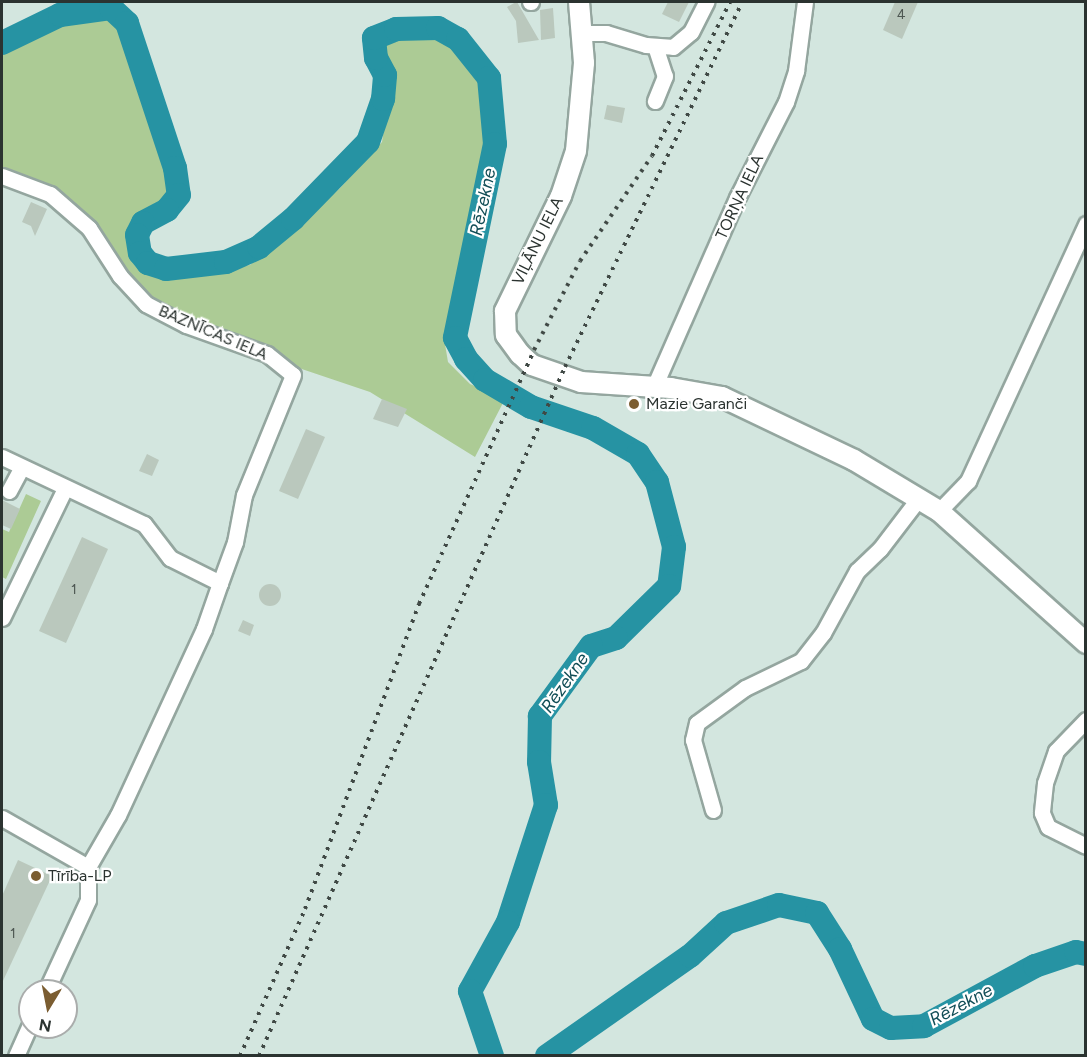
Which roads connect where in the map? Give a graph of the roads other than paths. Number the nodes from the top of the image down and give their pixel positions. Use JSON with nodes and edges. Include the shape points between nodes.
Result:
{"nodes":[{"id":1,"x":579,"y":2,"type":"edge"},
{"id":2,"x":706,"y":2,"type":"edge"},
{"id":3,"x":805,"y":2,"type":"edge"},
{"id":4,"x":583,"y":33,"type":"junction"},
{"id":5,"x":655,"y":46,"type":"junction"},
{"id":6,"x":656,"y":101,"type":"dead end"},
{"id":7,"x":2,"y":176,"type":"edge"},
{"id":8,"x":1086,"y":224,"type":"edge"},
{"id":9,"x":645,"y":387,"type":"junction"},
{"id":10,"x":2,"y":457,"type":"edge"},
{"id":11,"x":22,"y":467,"type":"junction"},
{"id":12,"x":65,"y":488,"type":"junction"},
{"id":13,"x":9,"y":491,"type":"dead end"},
{"id":14,"x":919,"y":498,"type":"junction"},
{"id":15,"x":939,"y":511,"type":"junction"},
{"id":16,"x":220,"y":583,"type":"junction"},
{"id":17,"x":2,"y":618,"type":"edge"},
{"id":18,"x":1086,"y":643,"type":"edge"},
{"id":19,"x":1086,"y":720,"type":"edge"},
{"id":20,"x":713,"y":810,"type":"dead end"},
{"id":21,"x":2,"y":818,"type":"edge"},
{"id":22,"x":1086,"y":846,"type":"edge"},
{"id":23,"x":88,"y":867,"type":"junction"},
{"id":24,"x":52,"y":979,"type":"edge"},
{"id":25,"x":24,"y":1039,"type":"edge"},
{"id":26,"x":16,"y":1056,"type":"edge"}],
"edges":[{"from":1,"to":4,"type":"main road","name":"VIĻĀNU IELA"},
{"from":2,"to":5,"type":"street","via":[[681,43]]},
{"from":3,"to":9,"type":"street","name":"TORŅA IELA","via":[[796,72],[786,102]]},
{"from":4,"to":5,"type":"street","via":[[606,33]]},
{"from":4,"to":9,"type":"main road","name":"VIĻĀNU IELA","via":[[582,109],[576,151],[561,196],[509,300],[506,335],[532,365],[581,382]]},
{"from":5,"to":6,"type":"street","via":[[665,76]]},
{"from":7,"to":16,"type":"street","name":"BAZNĪCAS IELA","via":[[50,194],[89,228],[120,276],[146,304],[186,324],[267,354],[293,375],[244,495],[235,543]]},
{"from":8,"to":15,"type":"street","via":[[968,481]]},
{"from":9,"to":14,"type":"main road","name":"VIĻĀNU IELA","via":[[705,393],[740,404],[854,460]]},
{"from":10,"to":11,"type":"street"},
{"from":11,"to":12,"type":"street"},
{"from":11,"to":13,"type":"street"},
{"from":12,"to":16,"type":"street","via":[[144,524],[170,558]]},
{"from":12,"to":17,"type":"street"},
{"from":14,"to":15,"type":"main road","name":"VIĻĀNU IELA"},
{"from":14,"to":20,"type":"street","via":[[880,549],[857,571],[823,633],[801,661],[745,688],[697,723],[693,740]]},
{"from":15,"to":18,"type":"main road","name":"VIĻĀNU IELA"},
{"from":16,"to":23,"type":"street","via":[[204,629],[118,815]]},
{"from":19,"to":22,"type":"street","via":[[1056,751],[1045,783],[1042,813],[1048,827]]},
{"from":21,"to":23,"type":"street"},
{"from":23,"to":24,"type":"street","via":[[88,900]]},
{"from":25,"to":26,"type":"street"}]}
